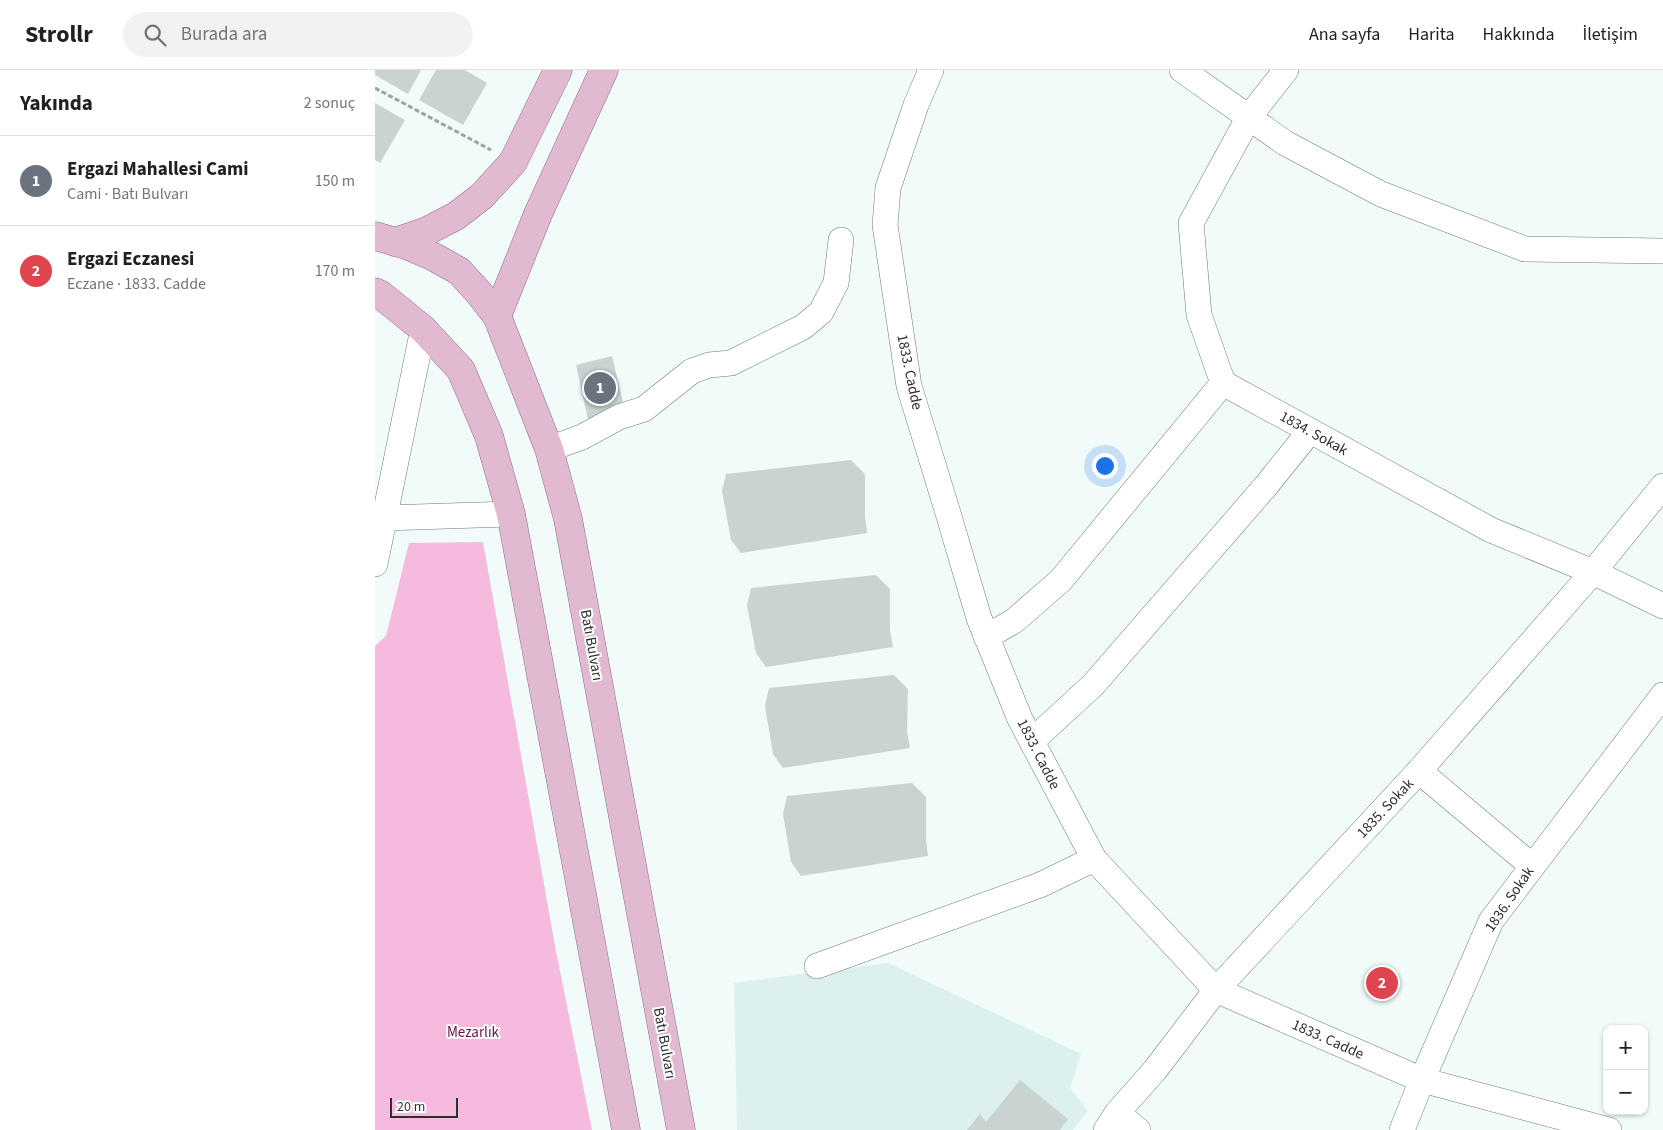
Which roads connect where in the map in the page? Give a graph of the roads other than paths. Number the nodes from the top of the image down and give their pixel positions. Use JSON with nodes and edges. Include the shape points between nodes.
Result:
{"nodes":[{"id":1,"x":558,"y":70,"type":"edge"},
{"id":2,"x":604,"y":70,"type":"edge"},
{"id":3,"x":931,"y":70,"type":"edge"},
{"id":4,"x":1183,"y":70,"type":"edge"},
{"id":5,"x":1285,"y":70,"type":"edge"},
{"id":6,"x":1249,"y":117,"type":"junction"},
{"id":7,"x":385,"y":239,"type":"edge"},
{"id":8,"x":841,"y":240,"type":"dead end"},
{"id":9,"x":1663,"y":251,"type":"edge"},
{"id":10,"x":375,"y":292,"type":"edge"},
{"id":11,"x":497,"y":316,"type":"junction"},
{"id":12,"x":423,"y":328,"type":"junction"},
{"id":13,"x":1223,"y":383,"type":"junction"},
{"id":14,"x":1310,"y":431,"type":"junction"},
{"id":15,"x":549,"y":449,"type":"junction"},
{"id":16,"x":1663,"y":486,"type":"edge"},
{"id":17,"x":511,"y":514,"type":"junction"},
{"id":18,"x":384,"y":518,"type":"junction"},
{"id":19,"x":375,"y":564,"type":"edge"},
{"id":20,"x":1593,"y":572,"type":"junction"},
{"id":21,"x":1663,"y":606,"type":"edge"},
{"id":22,"x":986,"y":637,"type":"junction"},
{"id":23,"x":1663,"y":695,"type":"edge"},
{"id":24,"x":1032,"y":741,"type":"junction"},
{"id":25,"x":1419,"y":771,"type":"junction"},
{"id":26,"x":1094,"y":859,"type":"junction"},
{"id":27,"x":1532,"y":866,"type":"junction"},
{"id":28,"x":817,"y":966,"type":"dead end"},
{"id":29,"x":1216,"y":990,"type":"junction"},
{"id":30,"x":1422,"y":1080,"type":"junction"},
{"id":31,"x":1112,"y":1122,"type":"edge"},
{"id":32,"x":626,"y":1130,"type":"edge"},
{"id":33,"x":681,"y":1130,"type":"edge"},
{"id":34,"x":1138,"y":1130,"type":"edge"},
{"id":35,"x":1402,"y":1130,"type":"edge"},
{"id":36,"x":1609,"y":1130,"type":"edge"}],
"edges":[{"from":1,"to":7,"type":"main road","via":[[513,162],[483,196],[457,216],[427,231]]},
{"from":2,"to":11,"type":"main road","via":[[538,214]]},
{"from":3,"to":22,"type":"street","name":"1833. Cadde","via":[[888,188],[885,225],[909,386]]},
{"from":4,"to":6,"type":"street"},
{"from":5,"to":6,"type":"street"},
{"from":6,"to":9,"type":"street","via":[[1285,143],[1381,194],[1525,248]]},
{"from":6,"to":13,"type":"street","via":[[1191,223],[1199,315]]},
{"from":7,"to":11,"type":"main road","name":"Batı Bulvarı","via":[[434,257],[459,271]]},
{"from":8,"to":15,"type":"street","via":[[835,283],[821,312],[803,327],[731,363],[692,371],[644,409]]},
{"from":10,"to":12,"type":"main road"},
{"from":11,"to":15,"type":"main road","name":"Batı Bulvarı"},
{"from":12,"to":17,"type":"main road","via":[[461,370],[489,436]]},
{"from":12,"to":18,"type":"street"},
{"from":13,"to":14,"type":"street","name":"1834. Sokak"},
{"from":13,"to":22,"type":"street","via":[[1061,580],[1014,621]]},
{"from":14,"to":20,"type":"street","name":"1834. Sokak","via":[[1491,530]]},
{"from":14,"to":24,"type":"street","via":[[1093,685]]},
{"from":15,"to":33,"type":"main road","name":"Batı Bulvarı","via":[[568,519]]},
{"from":16,"to":20,"type":"street","name":"1835. Sokak"},
{"from":17,"to":18,"type":"street"},
{"from":17,"to":32,"type":"main road"},
{"from":18,"to":19,"type":"street"},
{"from":20,"to":21,"type":"street","name":"1834. Sokak"},
{"from":20,"to":25,"type":"street","name":"1835. Sokak"},
{"from":22,"to":24,"type":"street","name":"1833. Cadde"},
{"from":23,"to":27,"type":"street","name":"1836. Sokak"},
{"from":24,"to":26,"type":"street","name":"1833. Cadde"},
{"from":25,"to":27,"type":"street"},
{"from":25,"to":29,"type":"street","name":"1835. Sokak"},
{"from":26,"to":28,"type":"street","via":[[1040,885]]},
{"from":26,"to":29,"type":"street","name":"1833. Cadde"},
{"from":27,"to":30,"type":"street","name":"1836. Sokak","via":[[1491,921]]},
{"from":29,"to":30,"type":"street","name":"1833. Cadde"},
{"from":29,"to":31,"type":"street","name":"1835. Sokak"},
{"from":30,"to":35,"type":"street","name":"1836. Sokak"},
{"from":30,"to":36,"type":"street","name":"1833. Cadde"},
{"from":31,"to":34,"type":"street"}]}
